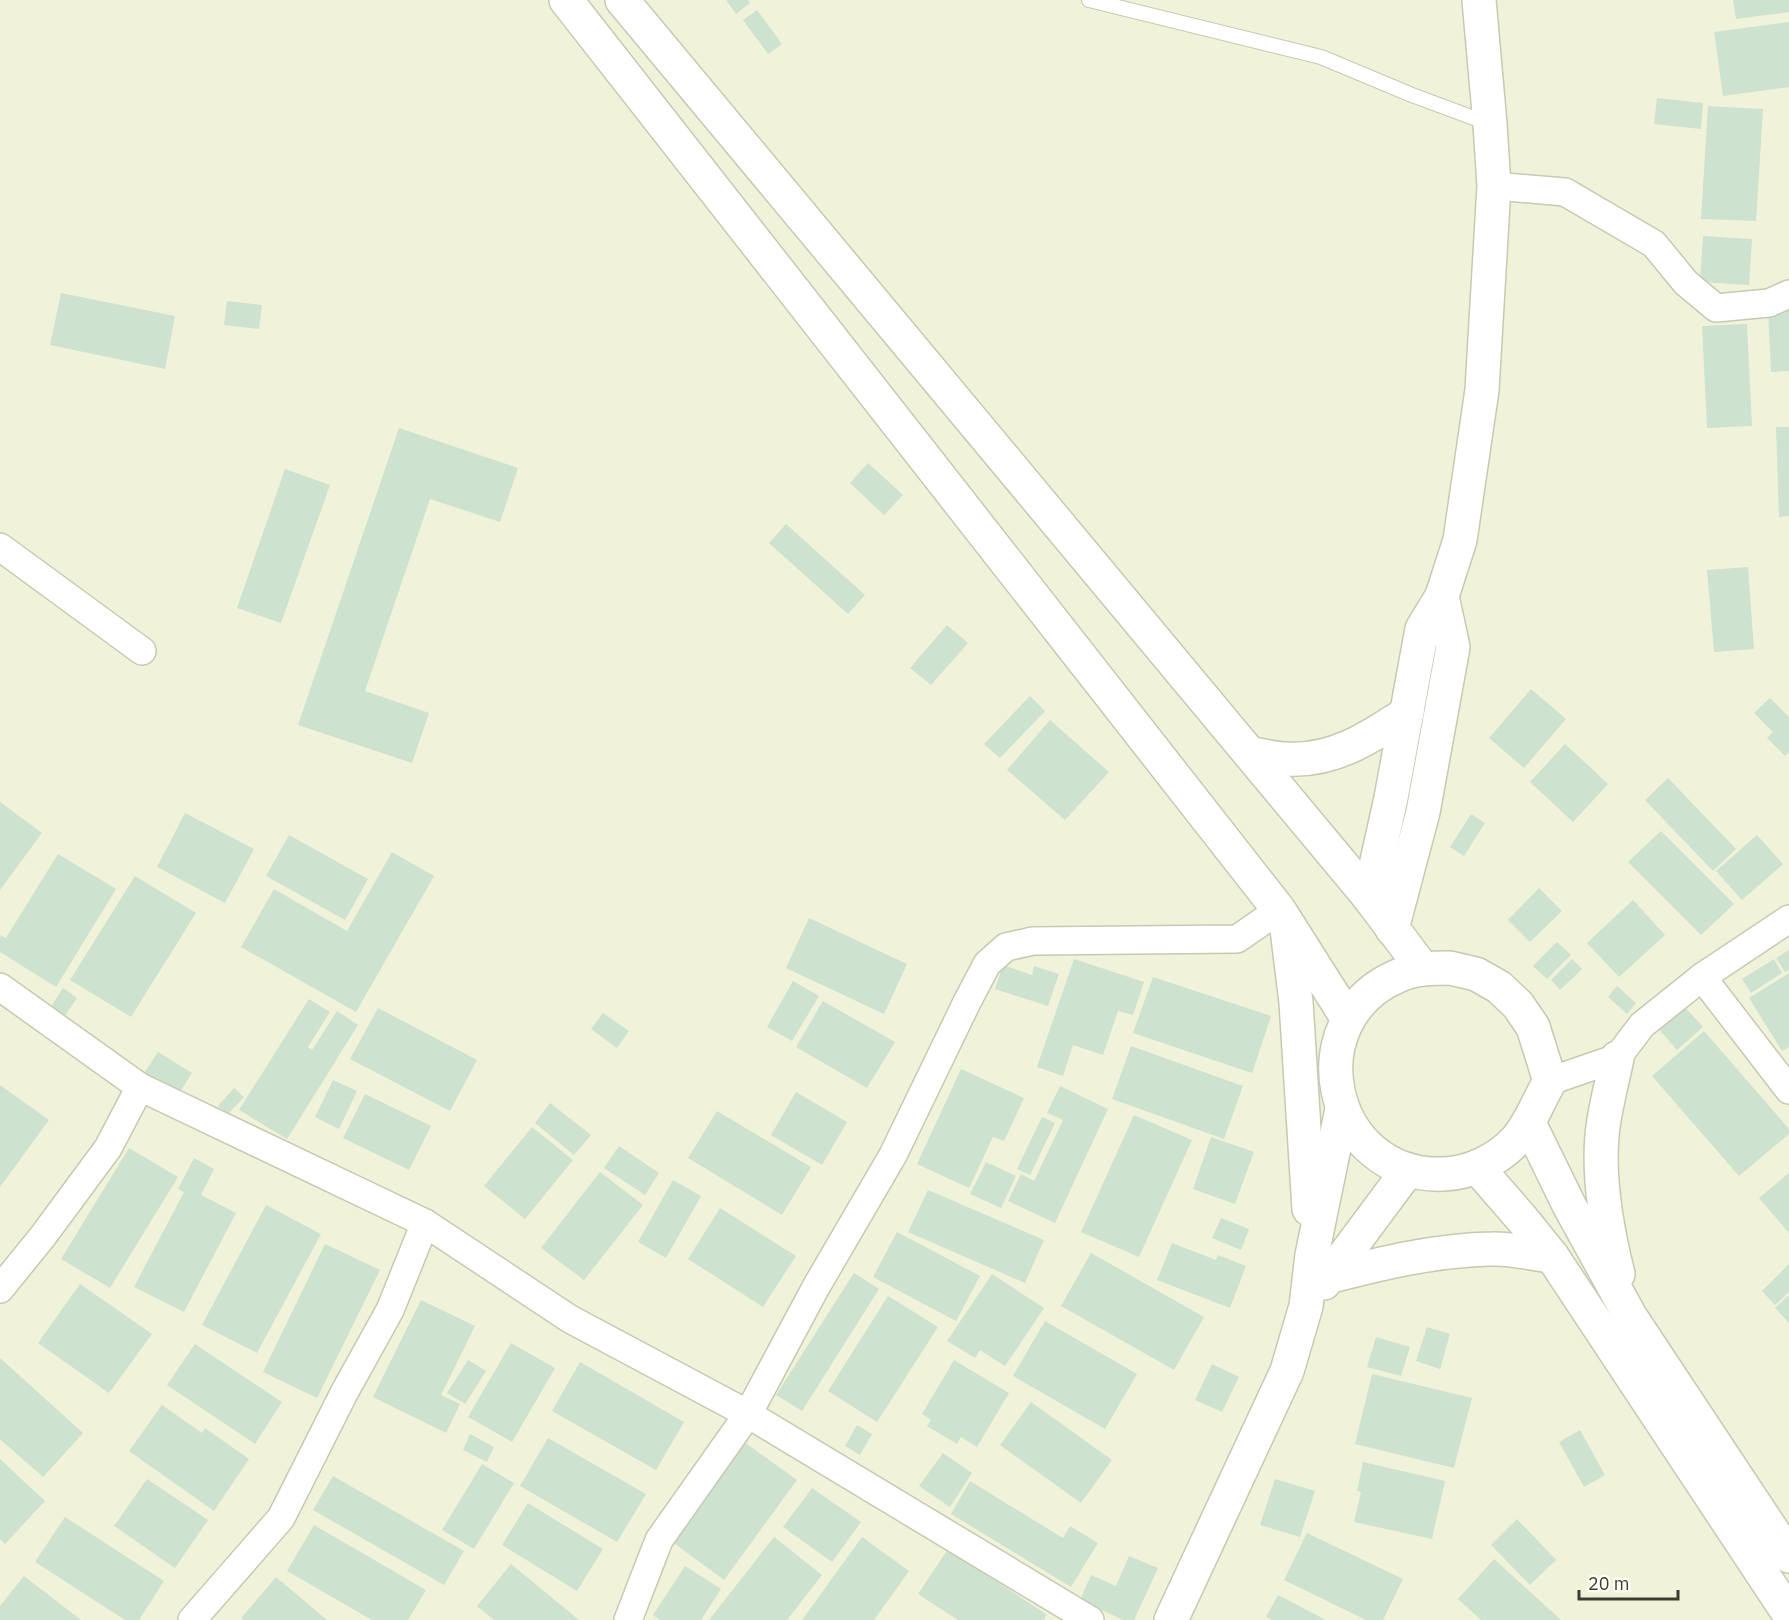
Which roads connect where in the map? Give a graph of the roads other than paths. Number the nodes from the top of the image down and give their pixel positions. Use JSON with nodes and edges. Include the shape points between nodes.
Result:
{"nodes":[{"id":1,"x":566,"y":0,"type":"edge"},
{"id":2,"x":622,"y":0,"type":"edge"},
{"id":3,"x":1089,"y":0,"type":"edge"},
{"id":4,"x":1479,"y":0,"type":"edge"},
{"id":5,"x":1490,"y":124,"type":"junction"},
{"id":6,"x":1494,"y":186,"type":"junction"},
{"id":7,"x":1789,"y":294,"type":"edge"},
{"id":8,"x":0,"y":547,"type":"edge"},
{"id":9,"x":1442,"y":596,"type":"junction"},
{"id":10,"x":142,"y":651,"type":"dead end"},
{"id":11,"x":1407,"y":713,"type":"junction"},
{"id":12,"x":1249,"y":753,"type":"junction"},
{"id":13,"x":1369,"y":897,"type":"junction"},
{"id":14,"x":1283,"y":915,"type":"junction"},
{"id":15,"x":1789,"y":919,"type":"edge"},
{"id":16,"x":1392,"y":929,"type":"junction"},
{"id":17,"x":1423,"y":969,"type":"junction"},
{"id":18,"x":1702,"y":977,"type":"junction"},
{"id":19,"x":0,"y":987,"type":"edge"},
{"id":20,"x":1348,"y":1019,"type":"junction"},
{"id":21,"x":1617,"y":1058,"type":"junction"},
{"id":22,"x":1550,"y":1081,"type":"junction"},
{"id":23,"x":140,"y":1087,"type":"junction"},
{"id":24,"x":1789,"y":1090,"type":"edge"},
{"id":25,"x":1342,"y":1109,"type":"junction"},
{"id":26,"x":1529,"y":1123,"type":"junction"},
{"id":27,"x":1477,"y":1167,"type":"junction"},
{"id":28,"x":1408,"y":1170,"type":"junction"},
{"id":29,"x":425,"y":1223,"type":"junction"},
{"id":30,"x":1552,"y":1256,"type":"junction"},
{"id":31,"x":1320,"y":1266,"type":"junction"},
{"id":32,"x":0,"y":1290,"type":"edge"},
{"id":33,"x":1630,"y":1316,"type":"junction"},
{"id":34,"x":748,"y":1414,"type":"junction"},
{"id":35,"x":1789,"y":1556,"type":"edge"},
{"id":36,"x":1789,"y":1614,"type":"edge"},
{"id":37,"x":192,"y":1620,"type":"edge"},
{"id":38,"x":628,"y":1620,"type":"edge"},
{"id":39,"x":1090,"y":1620,"type":"edge"},
{"id":40,"x":1171,"y":1620,"type":"edge"}],
"edges":[{"from":1,"to":14,"type":"main road"},
{"from":2,"to":12,"type":"main road"},
{"from":3,"to":5,"type":"lane","via":[[1321,57]]},
{"from":4,"to":5,"type":"main road"},
{"from":5,"to":6,"type":"main road"},
{"from":6,"to":7,"type":"street","via":[[1564,192],[1654,244],[1686,283],[1716,308],[1769,303]]},
{"from":6,"to":9,"type":"main road","via":[[1482,390],[1460,540]]},
{"from":8,"to":10,"type":"street"},
{"from":9,"to":11,"type":"main road","via":[[1422,629]]},
{"from":9,"to":16,"type":"main road","via":[[1453,647],[1423,812]]},
{"from":11,"to":12,"type":"main road","via":[[1365,740],[1314,757],[1286,759]]},
{"from":11,"to":13,"type":"main road"},
{"from":12,"to":13,"type":"main road"},
{"from":13,"to":16,"type":"main road"},
{"from":14,"to":20,"type":"main road"},
{"from":14,"to":31,"type":"main road","via":[[1296,1002]]},
{"from":14,"to":34,"type":"street","via":[[1238,939],[1033,941],[1006,947],[987,964],[893,1155]]},
{"from":15,"to":18,"type":"street"},
{"from":16,"to":17,"type":"main road"},
{"from":17,"to":20,"type":"main road","via":[[1401,974],[1380,986]]},
{"from":17,"to":22,"type":"main road","via":[[1450,968],[1476,974],[1499,987],[1533,1027]]},
{"from":18,"to":21,"type":"street","via":[[1642,1025]]},
{"from":18,"to":24,"type":"street"},
{"from":19,"to":23,"type":"street"},
{"from":20,"to":25,"type":"main road","via":[[1335,1064]]},
{"from":21,"to":22,"type":"street"},
{"from":21,"to":33,"type":"main road","via":[[1602,1135],[1601,1167],[1613,1254]]},
{"from":22,"to":26,"type":"main road"},
{"from":23,"to":29,"type":"street"},
{"from":23,"to":32,"type":"street","via":[[108,1148]]},
{"from":25,"to":28,"type":"main road","via":[[1352,1129],[1368,1147],[1386,1161]]},
{"from":25,"to":31,"type":"main road"},
{"from":26,"to":27,"type":"main road","via":[[1515,1141]]},
{"from":26,"to":33,"type":"main road"},
{"from":27,"to":28,"type":"main road","via":[[1431,1174]]},
{"from":27,"to":30,"type":"main road"},
{"from":28,"to":31,"type":"main road"},
{"from":29,"to":34,"type":"street","via":[[570,1319]]},
{"from":29,"to":37,"type":"street","via":[[390,1310],[281,1518]]},
{"from":30,"to":31,"type":"main road","via":[[1494,1249],[1426,1254],[1369,1266]]},
{"from":30,"to":36,"type":"main road"},
{"from":31,"to":40,"type":"main road","via":[[1287,1371]]},
{"from":33,"to":35,"type":"main road"},
{"from":34,"to":38,"type":"street","via":[[659,1540]]},
{"from":34,"to":39,"type":"street"}]}
